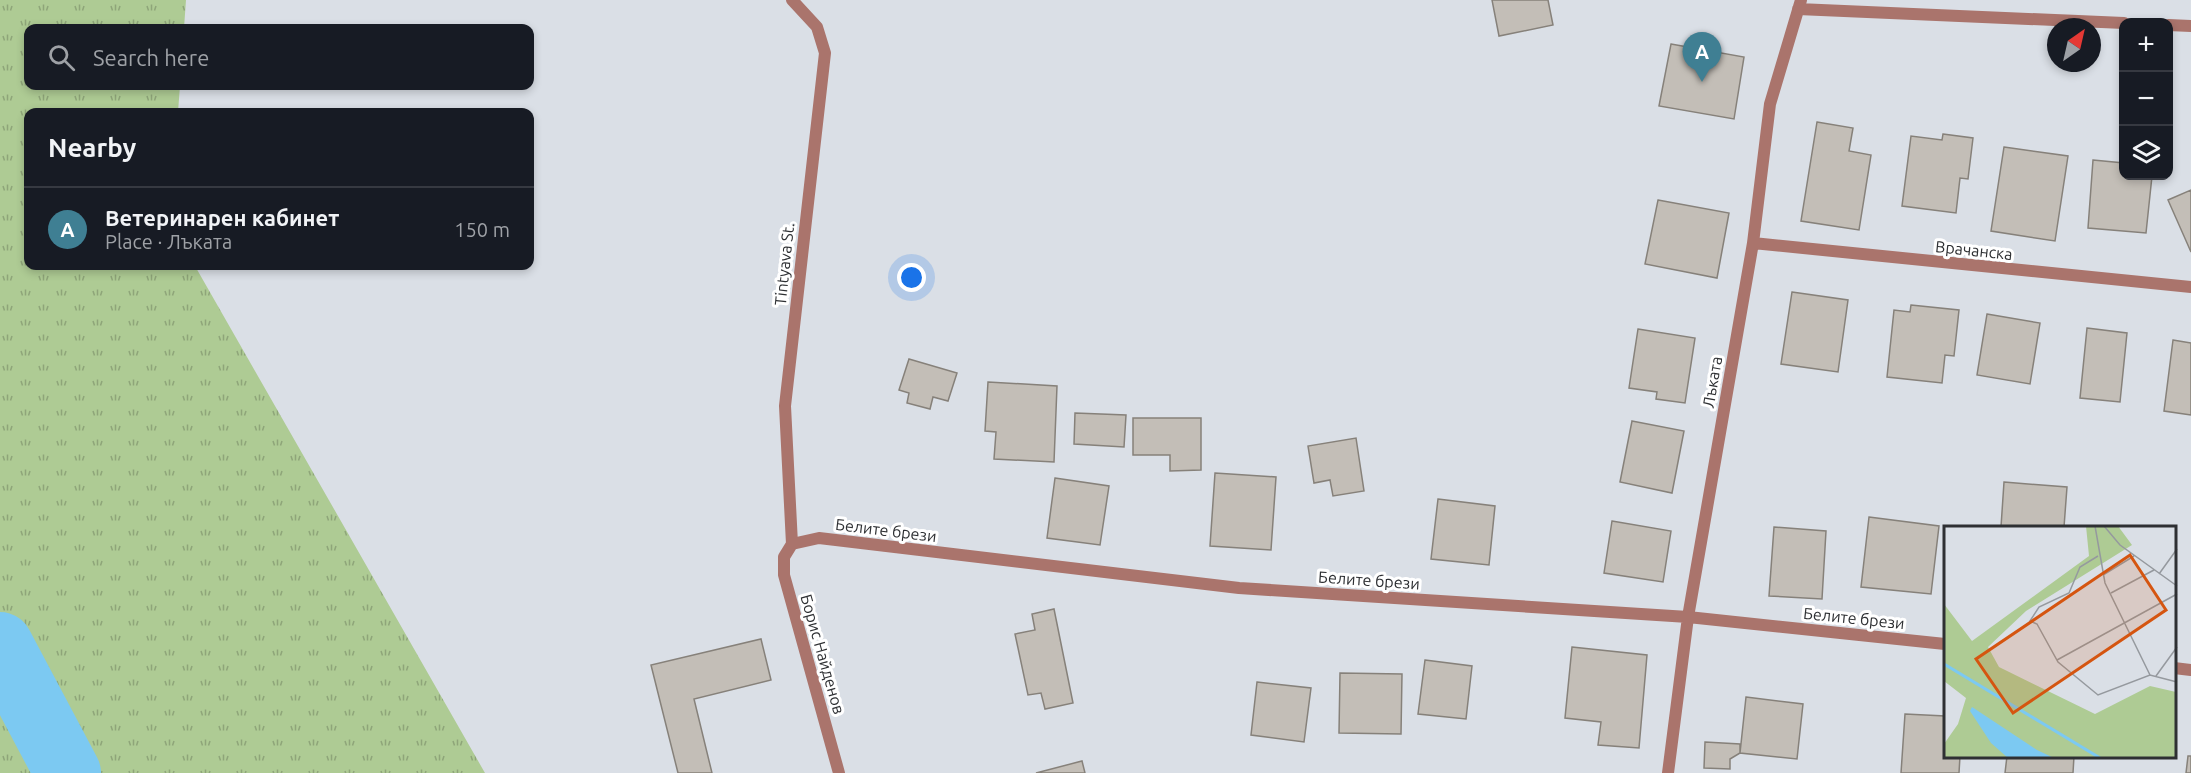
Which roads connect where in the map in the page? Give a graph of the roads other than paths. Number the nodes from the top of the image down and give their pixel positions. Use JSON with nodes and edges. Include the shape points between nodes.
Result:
{"nodes":[{"id":1,"x":792,"y":0,"type":"edge"},
{"id":2,"x":1799,"y":4,"type":"edge"},
{"id":3,"x":2119,"y":23,"type":"edge"},
{"id":4,"x":2173,"y":25,"type":"edge"},
{"id":5,"x":2191,"y":26,"type":"edge"},
{"id":6,"x":1753,"y":243,"type":"junction"},
{"id":7,"x":2191,"y":287,"type":"edge"},
{"id":8,"x":792,"y":544,"type":"junction"},
{"id":9,"x":1688,"y":617,"type":"junction"},
{"id":10,"x":1944,"y":644,"type":"edge"},
{"id":11,"x":2176,"y":668,"type":"edge"},
{"id":12,"x":2191,"y":670,"type":"edge"},
{"id":13,"x":839,"y":773,"type":"edge"},
{"id":14,"x":1668,"y":773,"type":"edge"}],
"edges":[{"from":1,"to":8,"type":"street","name":"Tintyava St.","via":[[817,27],[825,53],[785,406]]},
{"from":2,"to":3,"type":"street"},
{"from":2,"to":6,"type":"street","name":"Лъката","via":[[1770,104]]},
{"from":4,"to":5,"type":"street"},
{"from":6,"to":7,"type":"street","name":"Врачанска"},
{"from":6,"to":9,"type":"street","name":"Лъката"},
{"from":8,"to":9,"type":"street","name":"Белите брези","via":[[819,538],[1239,588]]},
{"from":8,"to":13,"type":"street","name":"Борис Найденов","via":[[784,557],[784,575]]},
{"from":9,"to":10,"type":"street","name":"Белите брези"},
{"from":9,"to":14,"type":"street","name":"Лъката"},
{"from":11,"to":12,"type":"street"}]}
